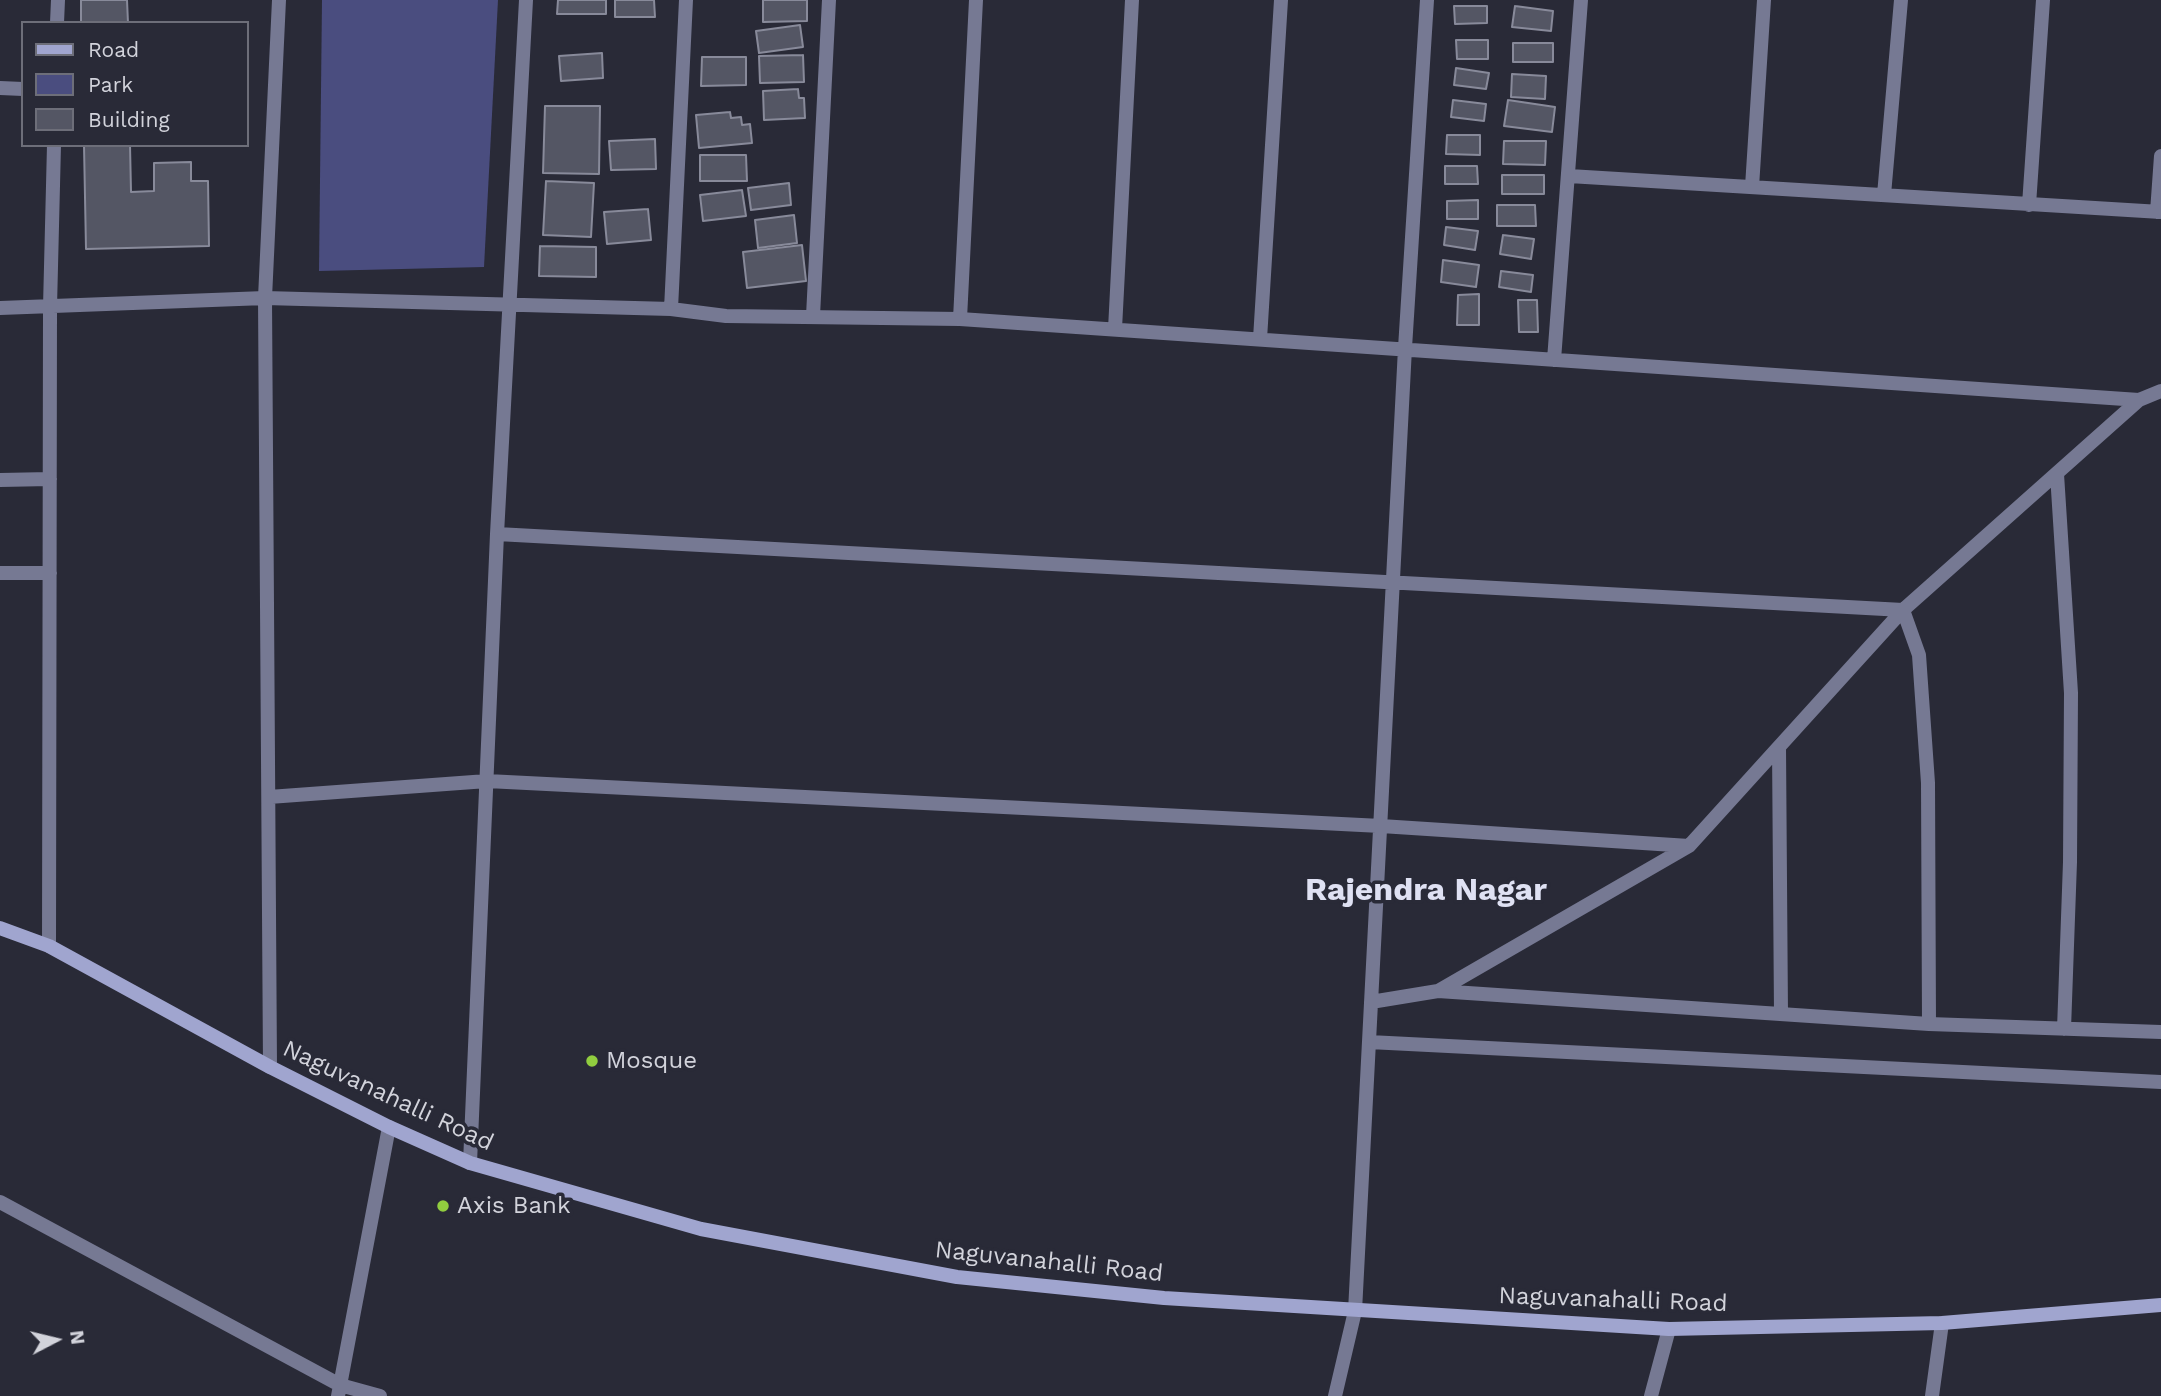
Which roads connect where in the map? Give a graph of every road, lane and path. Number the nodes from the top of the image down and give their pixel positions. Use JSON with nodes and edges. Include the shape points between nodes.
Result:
{"nodes":[{"id":1,"x":58,"y":0,"type":"edge"},
{"id":2,"x":279,"y":0,"type":"edge"},
{"id":3,"x":526,"y":0,"type":"edge"},
{"id":4,"x":686,"y":0,"type":"edge"},
{"id":5,"x":829,"y":0,"type":"edge"},
{"id":6,"x":976,"y":0,"type":"edge"},
{"id":7,"x":1132,"y":0,"type":"edge"},
{"id":8,"x":1281,"y":0,"type":"edge"},
{"id":9,"x":1427,"y":0,"type":"edge"},
{"id":10,"x":1581,"y":0,"type":"edge"},
{"id":11,"x":1764,"y":0,"type":"edge"},
{"id":12,"x":1901,"y":0,"type":"edge"},
{"id":13,"x":2043,"y":0,"type":"edge"},
{"id":14,"x":57,"y":21,"type":"edge"},
{"id":15,"x":0,"y":88,"type":"edge"},
{"id":16,"x":21,"y":89,"type":"edge"},
{"id":17,"x":54,"y":147,"type":"edge"},
{"id":18,"x":2161,"y":156,"type":"edge"},
{"id":19,"x":1569,"y":176,"type":"junction"},
{"id":20,"x":1752,"y":187,"type":"junction"},
{"id":21,"x":1884,"y":195,"type":"junction"},
{"id":22,"x":2029,"y":205,"type":"junction"},
{"id":23,"x":2159,"y":212,"type":"edge"},
{"id":24,"x":265,"y":298,"type":"junction"},
{"id":25,"x":509,"y":303,"type":"junction"},
{"id":26,"x":50,"y":307,"type":"junction"},
{"id":27,"x":0,"y":308,"type":"edge"},
{"id":28,"x":671,"y":310,"type":"junction"},
{"id":29,"x":814,"y":316,"type":"junction"},
{"id":30,"x":960,"y":319,"type":"junction"},
{"id":31,"x":1115,"y":329,"type":"junction"},
{"id":32,"x":1260,"y":339,"type":"junction"},
{"id":33,"x":1405,"y":348,"type":"junction"},
{"id":34,"x":1555,"y":360,"type":"junction"},
{"id":35,"x":2161,"y":391,"type":"edge"},
{"id":36,"x":2139,"y":400,"type":"junction"},
{"id":37,"x":2057,"y":474,"type":"junction"},
{"id":38,"x":50,"y":479,"type":"junction"},
{"id":39,"x":0,"y":480,"type":"edge"},
{"id":40,"x":497,"y":534,"type":"junction"},
{"id":41,"x":0,"y":573,"type":"edge"},
{"id":42,"x":50,"y":573,"type":"junction"},
{"id":43,"x":1394,"y":583,"type":"junction"},
{"id":44,"x":1903,"y":610,"type":"junction"},
{"id":45,"x":1779,"y":747,"type":"junction"},
{"id":46,"x":487,"y":781,"type":"junction"},
{"id":47,"x":269,"y":797,"type":"junction"},
{"id":48,"x":1381,"y":826,"type":"junction"},
{"id":49,"x":1689,"y":846,"type":"junction"},
{"id":50,"x":0,"y":928,"type":"edge"},
{"id":51,"x":49,"y":946,"type":"junction"},
{"id":52,"x":1438,"y":991,"type":"junction"},
{"id":53,"x":1371,"y":1002,"type":"junction"},
{"id":54,"x":1781,"y":1014,"type":"junction"},
{"id":55,"x":1929,"y":1024,"type":"junction"},
{"id":56,"x":2064,"y":1029,"type":"junction"},
{"id":57,"x":2161,"y":1032,"type":"edge"},
{"id":58,"x":1369,"y":1042,"type":"junction"},
{"id":59,"x":270,"y":1067,"type":"junction"},
{"id":60,"x":2161,"y":1082,"type":"edge"},
{"id":61,"x":389,"y":1127,"type":"junction"},
{"id":62,"x":470,"y":1163,"type":"junction"},
{"id":63,"x":0,"y":1202,"type":"edge"},
{"id":64,"x":2161,"y":1305,"type":"edge"},
{"id":65,"x":1354,"y":1311,"type":"junction"},
{"id":66,"x":1942,"y":1323,"type":"junction"},
{"id":67,"x":1669,"y":1329,"type":"junction"},
{"id":68,"x":339,"y":1391,"type":"edge"},
{"id":69,"x":380,"y":1396,"type":"edge"},
{"id":70,"x":1335,"y":1396,"type":"edge"},
{"id":71,"x":1651,"y":1396,"type":"edge"},
{"id":72,"x":1932,"y":1396,"type":"edge"}],
"edges":[{"from":1,"to":14,"type":"street"},
{"from":2,"to":24,"type":"street"},
{"from":3,"to":25,"type":"street"},
{"from":4,"to":28,"type":"street"},
{"from":5,"to":29,"type":"street"},
{"from":6,"to":30,"type":"street"},
{"from":7,"to":31,"type":"street"},
{"from":8,"to":32,"type":"street"},
{"from":9,"to":33,"type":"street"},
{"from":10,"to":19,"type":"street"},
{"from":11,"to":20,"type":"street"},
{"from":12,"to":21,"type":"street"},
{"from":13,"to":22,"type":"street"},
{"from":15,"to":16,"type":"street"},
{"from":17,"to":26,"type":"street"},
{"from":18,"to":23,"type":"street"},
{"from":19,"to":20,"type":"street"},
{"from":19,"to":34,"type":"street"},
{"from":20,"to":21,"type":"street"},
{"from":21,"to":22,"type":"street"},
{"from":22,"to":23,"type":"street"},
{"from":24,"to":25,"type":"street"},
{"from":24,"to":26,"type":"street"},
{"from":24,"to":47,"type":"street"},
{"from":25,"to":28,"type":"street"},
{"from":25,"to":40,"type":"street"},
{"from":26,"to":27,"type":"street"},
{"from":26,"to":38,"type":"street"},
{"from":28,"to":29,"type":"street","via":[[726,316]]},
{"from":29,"to":30,"type":"street"},
{"from":30,"to":31,"type":"street"},
{"from":31,"to":32,"type":"street"},
{"from":32,"to":33,"type":"street"},
{"from":33,"to":34,"type":"street"},
{"from":33,"to":43,"type":"street"},
{"from":34,"to":36,"type":"street"},
{"from":35,"to":36,"type":"street"},
{"from":36,"to":37,"type":"street"},
{"from":37,"to":44,"type":"street"},
{"from":37,"to":56,"type":"street","via":[[2071,693]]},
{"from":38,"to":39,"type":"street"},
{"from":38,"to":42,"type":"street"},
{"from":40,"to":43,"type":"street"},
{"from":40,"to":46,"type":"street"},
{"from":41,"to":42,"type":"street"},
{"from":42,"to":51,"type":"street"},
{"from":43,"to":44,"type":"street"},
{"from":43,"to":48,"type":"street"},
{"from":44,"to":45,"type":"street"},
{"from":44,"to":55,"type":"street","via":[[1919,655],[1928,783]]},
{"from":45,"to":49,"type":"street"},
{"from":45,"to":54,"type":"street"},
{"from":46,"to":47,"type":"street"},
{"from":46,"to":48,"type":"street"},
{"from":46,"to":62,"type":"street"},
{"from":47,"to":59,"type":"street"},
{"from":48,"to":49,"type":"street"},
{"from":48,"to":53,"type":"street"},
{"from":49,"to":52,"type":"street"},
{"from":50,"to":51,"type":"street","name":"Naguvanahalli Road"},
{"from":51,"to":59,"type":"street","name":"Naguvanahalli Road"},
{"from":52,"to":53,"type":"street"},
{"from":52,"to":54,"type":"street"},
{"from":53,"to":58,"type":"street"},
{"from":54,"to":55,"type":"street"},
{"from":55,"to":56,"type":"street"},
{"from":56,"to":57,"type":"street"},
{"from":58,"to":60,"type":"street"},
{"from":58,"to":65,"type":"street"},
{"from":59,"to":61,"type":"street","name":"Naguvanahalli Road"},
{"from":61,"to":62,"type":"street","name":"Naguvanahalli Road"},
{"from":61,"to":68,"type":"street"},
{"from":62,"to":65,"type":"street","name":"Naguvanahalli Road","via":[[701,1229],[957,1277]]},
{"from":63,"to":68,"type":"street"},
{"from":64,"to":66,"type":"street","name":"Naguvanahalli Road"},
{"from":65,"to":67,"type":"street","name":"Naguvanahalli Road"},
{"from":65,"to":70,"type":"street"},
{"from":66,"to":67,"type":"street","name":"Naguvanahalli Road"},
{"from":66,"to":72,"type":"street"},
{"from":67,"to":71,"type":"street"},
{"from":68,"to":69,"type":"street"}]}
